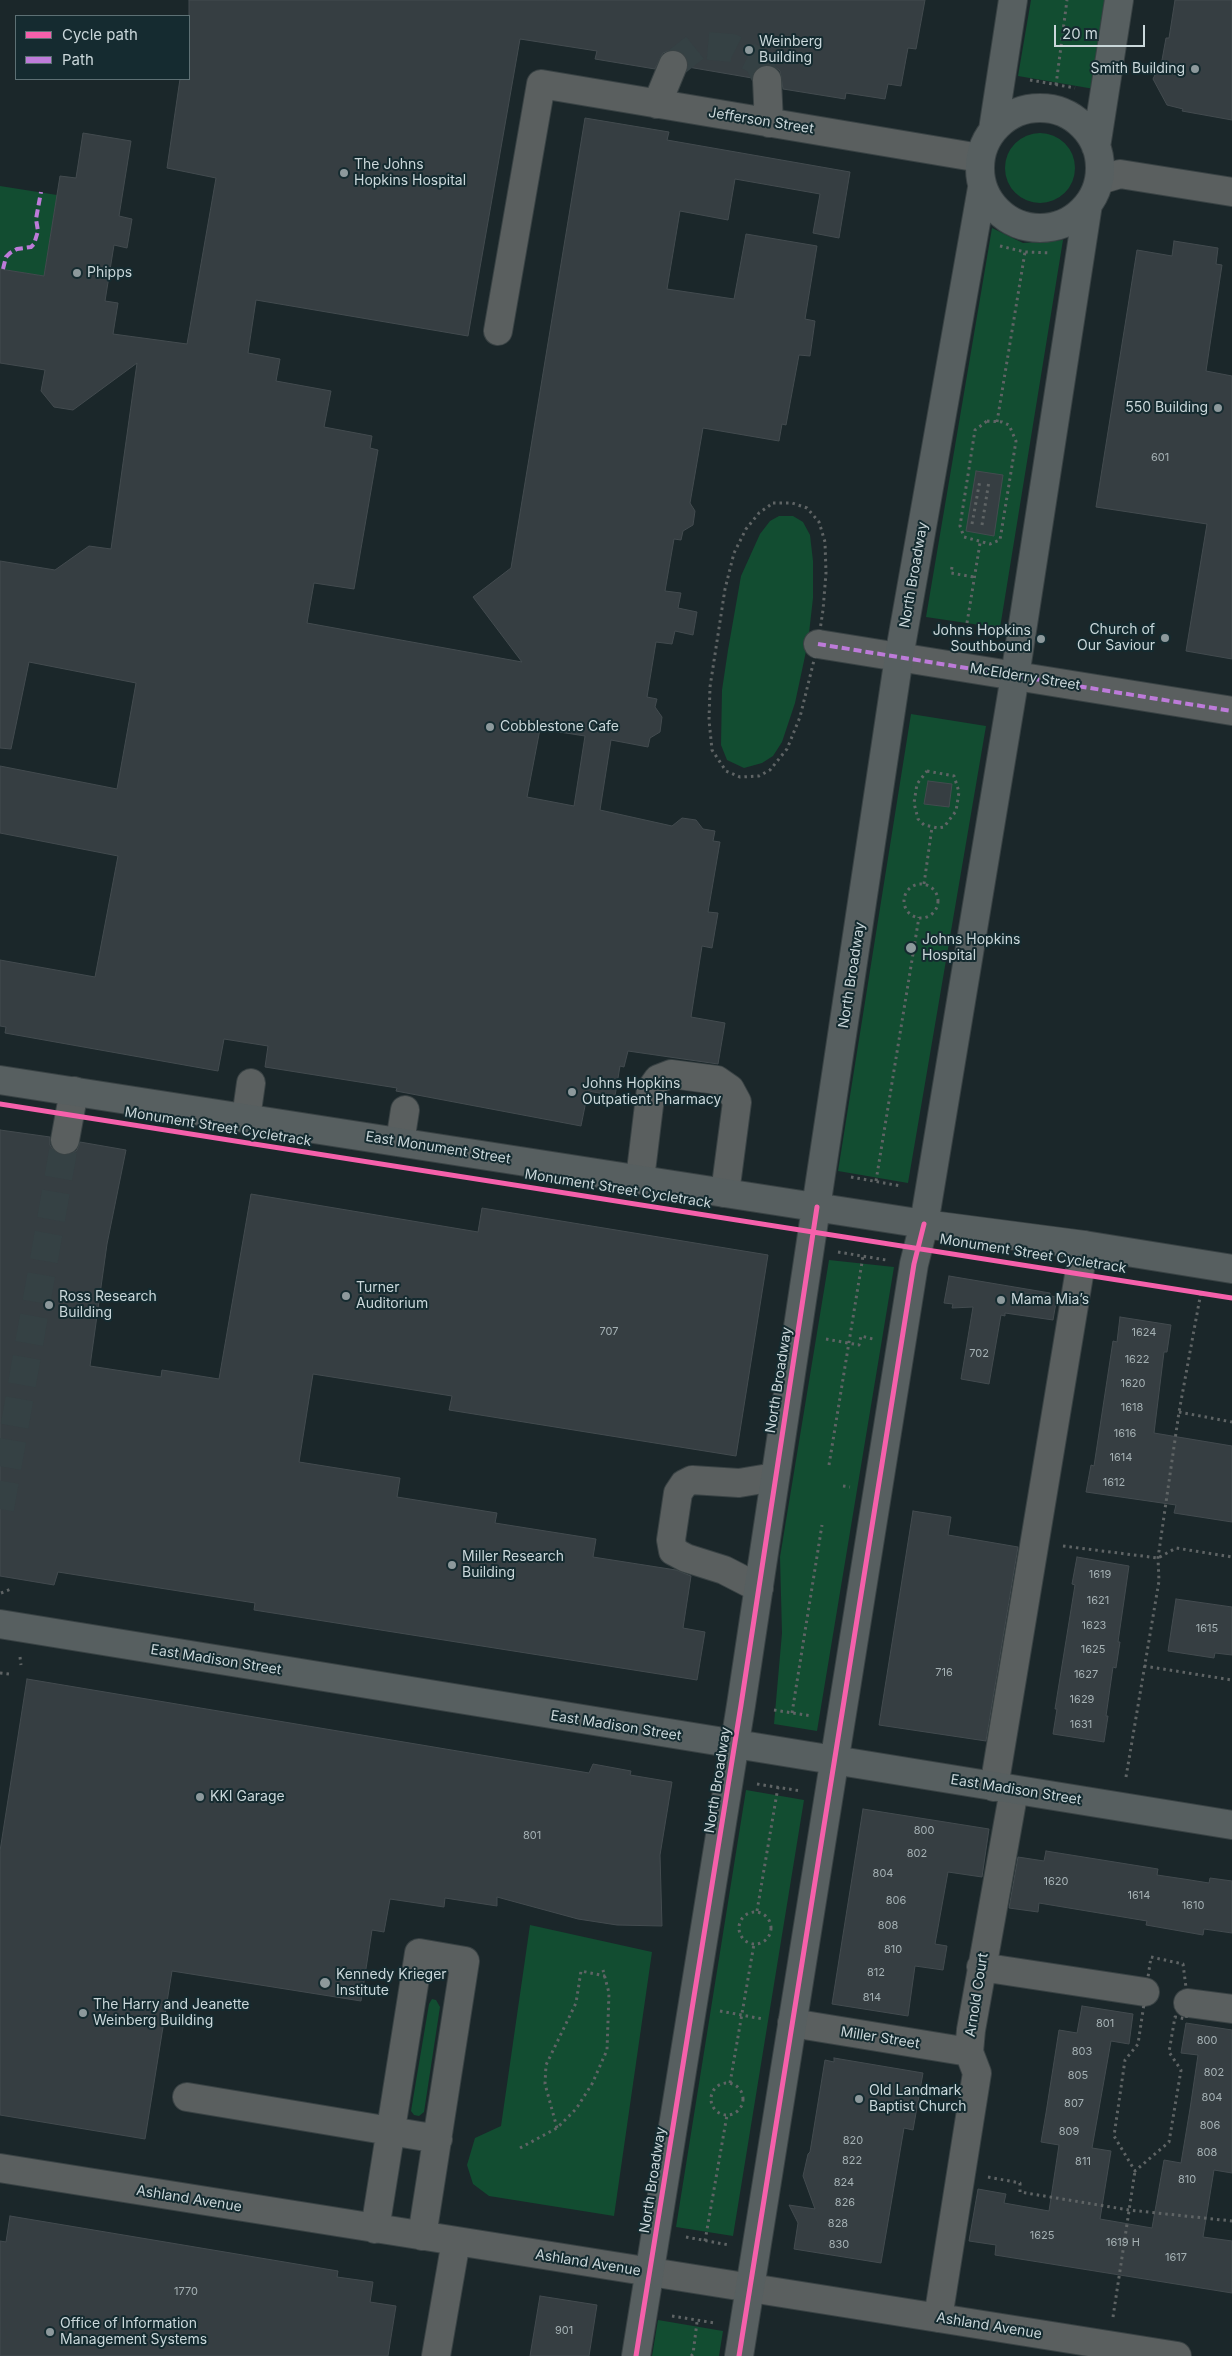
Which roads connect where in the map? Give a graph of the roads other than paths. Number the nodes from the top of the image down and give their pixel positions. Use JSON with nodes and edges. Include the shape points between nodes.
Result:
{"nodes":[{"id":1,"x":1013,"y":0,"type":"edge"},
{"id":2,"x":1119,"y":0,"type":"edge"},
{"id":3,"x":673,"y":64,"type":"tunnel mouth"},
{"id":4,"x":767,"y":80,"type":"tunnel mouth"},
{"id":5,"x":657,"y":104,"type":"junction"},
{"id":6,"x":769,"y":122,"type":"junction"},
{"id":7,"x":993,"y":130,"type":"junction"},
{"id":8,"x":1096,"y":147,"type":"junction"},
{"id":9,"x":980,"y":158,"type":"junction"},
{"id":10,"x":1100,"y":180,"type":"junction"},
{"id":11,"x":982,"y":188,"type":"junction"},
{"id":12,"x":1232,"y":192,"type":"edge"},
{"id":13,"x":1088,"y":204,"type":"junction"},
{"id":14,"x":498,"y":331,"type":"dead end"},
{"id":15,"x":818,"y":644,"type":"road end"},
{"id":16,"x":900,"y":657,"type":"junction"},
{"id":17,"x":1015,"y":676,"type":"junction"},
{"id":18,"x":1232,"y":711,"type":"edge"},
{"id":19,"x":0,"y":1080,"type":"edge"},
{"id":20,"x":251,"y":1083,"type":"dead end"},
{"id":21,"x":74,"y":1091,"type":"junction"},
{"id":22,"x":405,"y":1110,"type":"dead end"},
{"id":23,"x":246,"y":1118,"type":"junction"},
{"id":24,"x":65,"y":1140,"type":"tunnel mouth"},
{"id":25,"x":400,"y":1142,"type":"junction"},
{"id":26,"x":640,"y":1179,"type":"junction"},
{"id":27,"x":725,"y":1193,"type":"junction"},
{"id":28,"x":817,"y":1207,"type":"junction"},
{"id":29,"x":924,"y":1224,"type":"junction"},
{"id":30,"x":1084,"y":1245,"type":"junction"},
{"id":31,"x":1219,"y":1267,"type":"edge"},
{"id":32,"x":775,"y":1477,"type":"junction"},
{"id":33,"x":758,"y":1588,"type":"junction"},
{"id":34,"x":0,"y":1624,"type":"edge"},
{"id":35,"x":735,"y":1745,"type":"junction"},
{"id":36,"x":834,"y":1761,"type":"junction"},
{"id":37,"x":1004,"y":1788,"type":"junction"},
{"id":38,"x":1232,"y":1825,"type":"edge"},
{"id":39,"x":981,"y":1967,"type":"junction"},
{"id":40,"x":1145,"y":1992,"type":"road end"},
{"id":41,"x":1188,"y":2003,"type":"road end"},
{"id":42,"x":1232,"y":2009,"type":"edge"},
{"id":43,"x":792,"y":2023,"type":"junction"},
{"id":44,"x":969,"y":2052,"type":"junction"},
{"id":45,"x":187,"y":2097,"type":"dead end"},
{"id":46,"x":391,"y":2131,"type":"junction"},
{"id":47,"x":438,"y":2139,"type":"junction"},
{"id":48,"x":0,"y":2168,"type":"edge"},
{"id":49,"x":376,"y":2229,"type":"junction"},
{"id":50,"x":422,"y":2236,"type":"junction"},
{"id":51,"x":456,"y":2242,"type":"junction"},
{"id":52,"x":649,"y":2273,"type":"junction"},
{"id":53,"x":750,"y":2288,"type":"junction"},
{"id":54,"x":938,"y":2318,"type":"junction"},
{"id":55,"x":436,"y":2356,"type":"edge"},
{"id":56,"x":636,"y":2356,"type":"edge"},
{"id":57,"x":739,"y":2356,"type":"edge"},
{"id":58,"x":1177,"y":2356,"type":"edge"}],
"edges":[{"from":1,"to":7,"type":"main road"},
{"from":2,"to":8,"type":"main road"},
{"from":3,"to":5,"type":"street"},
{"from":4,"to":6,"type":"street"},
{"from":5,"to":6,"type":"street","name":"Jefferson Street"},
{"from":5,"to":14,"type":"street","name":"Jefferson Street","via":[[541,84]]},
{"from":6,"to":9,"type":"street","name":"Jefferson Street"},
{"from":7,"to":8,"type":"main road","via":[[1008,117],[1028,109],[1048,108],[1067,114],[1083,125]]},
{"from":7,"to":9,"type":"main road"},
{"from":8,"to":10,"type":"main road"},
{"from":9,"to":11,"type":"main road"},
{"from":10,"to":12,"type":"street","via":[[1120,174]]},
{"from":10,"to":13,"type":"main road"},
{"from":11,"to":13,"type":"main road","via":[[997,211],[1026,228],[1046,229],[1065,224]]},
{"from":11,"to":16,"type":"main road","name":"North Broadway"},
{"from":13,"to":17,"type":"main road"},
{"from":15,"to":16,"type":"street","name":"McElderry Street"},
{"from":16,"to":17,"type":"street","name":"McElderry Street"},
{"from":16,"to":28,"type":"main road","name":"North Broadway"},
{"from":17,"to":18,"type":"street","name":"McElderry Street"},
{"from":17,"to":29,"type":"main road"},
{"from":19,"to":21,"type":"main road","name":"East Monument Street"},
{"from":20,"to":23,"type":"street"},
{"from":21,"to":23,"type":"main road","name":"East Monument Street"},
{"from":21,"to":24,"type":"street"},
{"from":22,"to":25,"type":"street"},
{"from":23,"to":25,"type":"main road","name":"East Monument Street"},
{"from":25,"to":26,"type":"main road","name":"East Monument Street"},
{"from":26,"to":27,"type":"main road","name":"East Monument Street"},
{"from":26,"to":27,"type":"street","via":[[651,1089],[658,1079],[671,1074],[717,1080],[730,1089],[737,1102]]},
{"from":27,"to":28,"type":"main road","name":"East Monument Street"},
{"from":28,"to":29,"type":"main road","name":"East Monument Street"},
{"from":28,"to":32,"type":"main road","name":"North Broadway"},
{"from":29,"to":30,"type":"main road","name":"East Monument Street"},
{"from":29,"to":36,"type":"main road","via":[[914,1264]]},
{"from":30,"to":31,"type":"main road","name":"East Monument Street"},
{"from":30,"to":37,"type":"street","name":"Arnold Court","via":[[1036,1542]]},
{"from":32,"to":33,"type":"main road","name":"North Broadway"},
{"from":32,"to":33,"type":"street","via":[[739,1482],[692,1480],[684,1484],[678,1493],[671,1540],[673,1551],[724,1570]]},
{"from":33,"to":35,"type":"main road","name":"North Broadway"},
{"from":34,"to":35,"type":"main road","name":"East Madison Street"},
{"from":35,"to":36,"type":"main road","name":"East Madison Street"},
{"from":35,"to":52,"type":"main road","name":"North Broadway"},
{"from":36,"to":37,"type":"main road","name":"East Madison Street"},
{"from":36,"to":43,"type":"main road"},
{"from":37,"to":38,"type":"main road","name":"East Madison Street"},
{"from":37,"to":39,"type":"street","name":"Arnold Court"},
{"from":39,"to":40,"type":"street"},
{"from":39,"to":44,"type":"street","name":"Arnold Court"},
{"from":41,"to":42,"type":"street"},
{"from":43,"to":44,"type":"street","name":"Miller Street"},
{"from":43,"to":53,"type":"main road"},
{"from":44,"to":54,"type":"street","name":"Arnold Court","via":[[977,2074]]},
{"from":45,"to":46,"type":"street"},
{"from":46,"to":47,"type":"street"},
{"from":46,"to":47,"type":"street","via":[[419,1953],[466,1960]]},
{"from":46,"to":49,"type":"street"},
{"from":47,"to":50,"type":"street"},
{"from":48,"to":49,"type":"street","name":"Ashland Avenue"},
{"from":49,"to":50,"type":"street","name":"Ashland Avenue"},
{"from":50,"to":51,"type":"street","name":"Ashland Avenue"},
{"from":51,"to":52,"type":"street","name":"Ashland Avenue"},
{"from":51,"to":55,"type":"street"},
{"from":52,"to":53,"type":"street","name":"Ashland Avenue"},
{"from":52,"to":56,"type":"main road","name":"North Broadway"},
{"from":53,"to":54,"type":"street","name":"Ashland Avenue"},
{"from":53,"to":57,"type":"main road"},
{"from":54,"to":58,"type":"street","name":"Ashland Avenue"}]}
